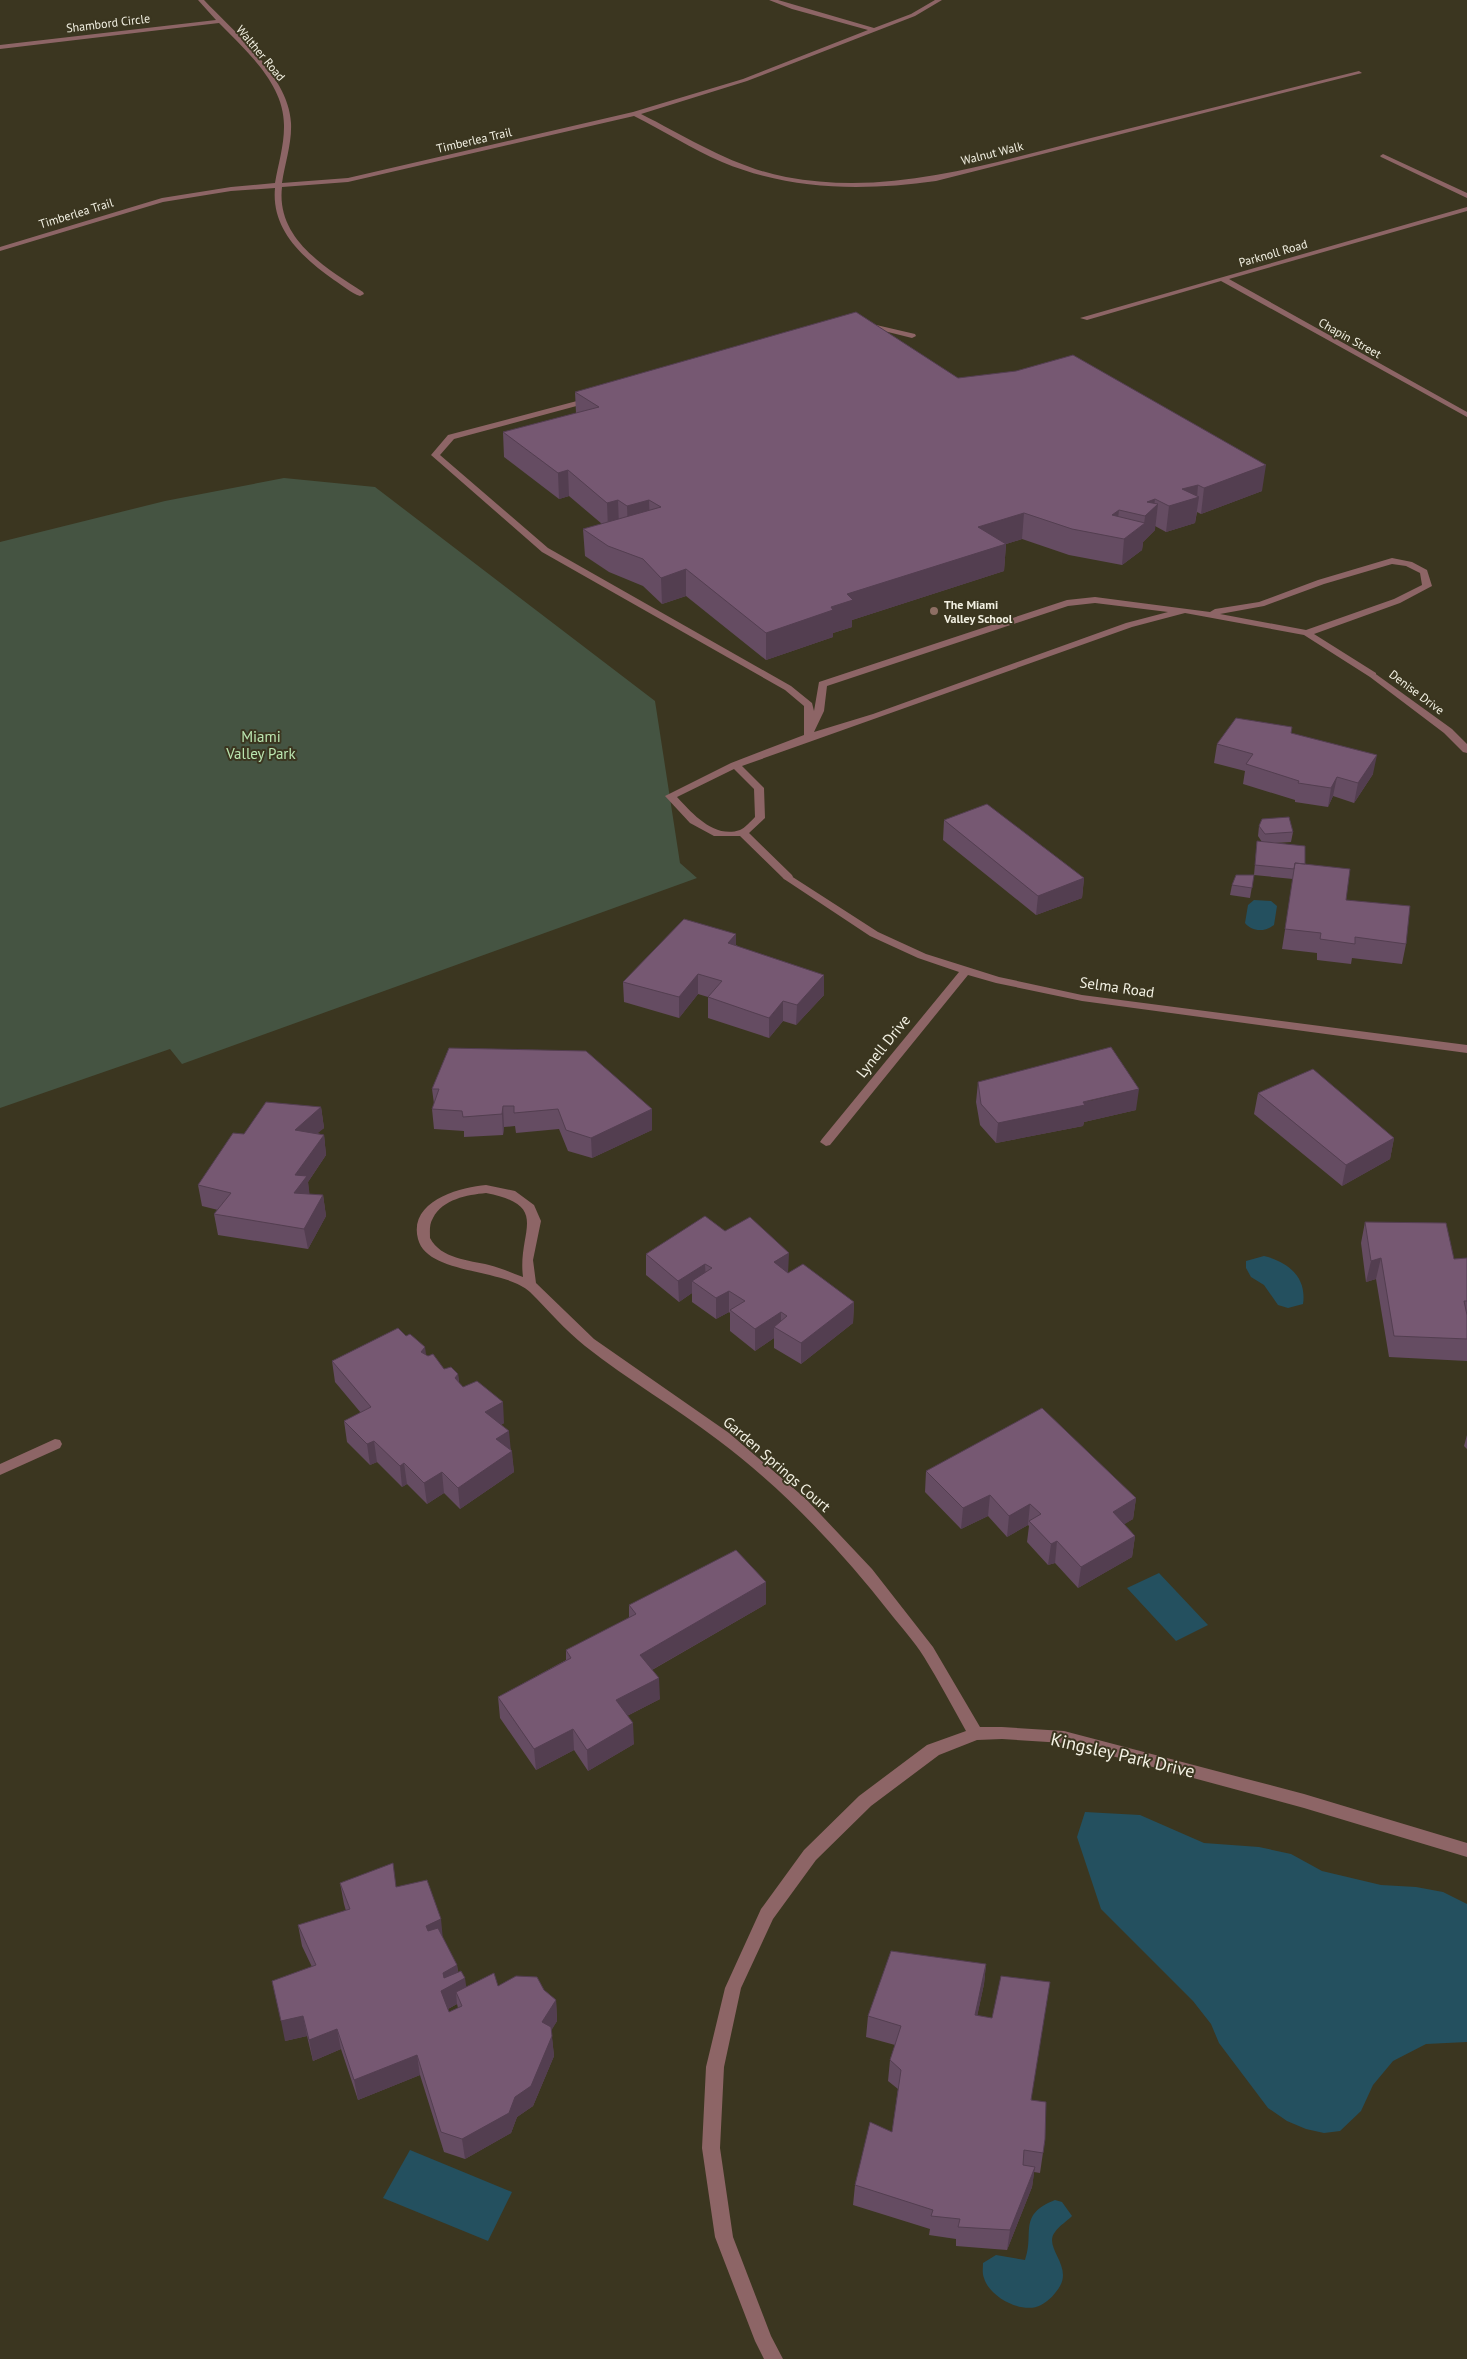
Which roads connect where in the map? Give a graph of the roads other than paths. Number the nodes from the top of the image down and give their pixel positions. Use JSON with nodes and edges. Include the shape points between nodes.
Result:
{"nodes":[{"id":1,"x":201,"y":0,"type":"edge"},
{"id":2,"x":772,"y":0,"type":"edge"},
{"id":3,"x":939,"y":0,"type":"edge"},
{"id":4,"x":219,"y":20,"type":"junction"},
{"id":5,"x":874,"y":30,"type":"junction"},
{"id":6,"x":0,"y":47,"type":"edge"},
{"id":7,"x":1359,"y":73,"type":"dead end"},
{"id":8,"x":635,"y":114,"type":"junction"},
{"id":9,"x":1382,"y":156,"type":"dead end"},
{"id":10,"x":276,"y":186,"type":"junction"},
{"id":11,"x":1467,"y":196,"type":"edge"},
{"id":12,"x":1467,"y":209,"type":"edge"},
{"id":13,"x":0,"y":249,"type":"edge"},
{"id":14,"x":1223,"y":280,"type":"junction"},
{"id":15,"x":360,"y":294,"type":"dead end"},
{"id":16,"x":1084,"y":318,"type":"dead end"},
{"id":17,"x":853,"y":331,"type":"edge"},
{"id":18,"x":912,"y":336,"type":"dead end"},
{"id":19,"x":604,"y":396,"type":"edge"},
{"id":20,"x":1467,"y":415,"type":"edge"},
{"id":21,"x":1185,"y":610,"type":"junction"},
{"id":22,"x":1307,"y":633,"type":"junction"},
{"id":23,"x":809,"y":737,"type":"junction"},
{"id":24,"x":1467,"y":750,"type":"edge"},
{"id":25,"x":735,"y":765,"type":"junction"},
{"id":26,"x":743,"y":833,"type":"junction"},
{"id":27,"x":965,"y":971,"type":"junction"},
{"id":28,"x":1467,"y":1050,"type":"edge"},
{"id":29,"x":826,"y":1142,"type":"dead end"},
{"id":30,"x":530,"y":1286,"type":"junction"},
{"id":31,"x":55,"y":1444,"type":"dead end"},
{"id":32,"x":0,"y":1470,"type":"edge"},
{"id":33,"x":976,"y":1734,"type":"junction"},
{"id":34,"x":1467,"y":1850,"type":"edge"},
{"id":35,"x":774,"y":2359,"type":"edge"}],
"edges":[{"from":1,"to":4,"type":"street","name":"Walther Road"},
{"from":2,"to":5,"type":"street"},
{"from":3,"to":5,"type":"street","name":"Timberlea Trail","via":[[913,15]]},
{"from":4,"to":6,"type":"street","name":"Shambord Circle"},
{"from":4,"to":10,"type":"street","name":"Walther Road","via":[[272,79],[283,99],[288,120],[287,142]]},
{"from":5,"to":8,"type":"street","name":"Timberlea Trail","via":[[745,80]]},
{"from":7,"to":8,"type":"street","name":"Walnut Walk","via":[[936,179],[886,185],[821,184],[763,174]]},
{"from":8,"to":10,"type":"street","name":"Timberlea Trail","via":[[399,170],[348,180]]},
{"from":9,"to":11,"type":"street"},
{"from":10,"to":13,"type":"street","name":"Timberlea Trail","via":[[230,189],[162,200]]},
{"from":10,"to":15,"type":"street","name":"Walther Road","via":[[278,210],[284,226],[301,250]]},
{"from":12,"to":14,"type":"street","name":"Parknoll Road"},
{"from":14,"to":16,"type":"street","name":"Parknoll Road"},
{"from":14,"to":20,"type":"street","name":"Chapin Street"},
{"from":17,"to":18,"type":"street","via":[[872,326]]},
{"from":19,"to":23,"type":"street","via":[[451,436],[435,455],[545,550],[788,688],[809,705]]},
{"from":21,"to":22,"type":"street"},
{"from":21,"to":22,"type":"street","via":[[1221,612],[1261,604],[1321,582],[1392,562],[1409,564],[1424,572],[1427,586],[1397,601]]},
{"from":21,"to":23,"type":"street","via":[[1129,625],[878,716]]},
{"from":21,"to":23,"type":"street","via":[[1095,600],[1067,603],[822,684],[819,711]]},
{"from":22,"to":24,"type":"street","name":"Denise Drive","via":[[1374,674]]},
{"from":23,"to":25,"type":"street"},
{"from":25,"to":26,"type":"street","via":[[760,788],[760,818]]},
{"from":25,"to":26,"type":"street","via":[[670,796],[694,821],[718,834]]},
{"from":26,"to":27,"type":"street","name":"Selma Road","via":[[788,877],[874,934]]},
{"from":27,"to":28,"type":"street","name":"Selma Road","via":[[1082,998]]},
{"from":27,"to":29,"type":"street","name":"Lynell Drive"},
{"from":30,"to":30,"type":"street","name":"Garden Springs Court","via":[[488,1269],[449,1261],[436,1253],[422,1234],[426,1217],[441,1200],[462,1191],[486,1189],[511,1194],[528,1206],[535,1221],[527,1260]]},
{"from":30,"to":33,"type":"street","name":"Garden Springs Court","via":[[590,1342],[724,1437],[800,1503],[867,1573],[928,1650]]},
{"from":31,"to":32,"type":"street"},
{"from":33,"to":34,"type":"street","name":"Kingsley Park Drive","via":[[1064,1737],[1304,1801]]},
{"from":33,"to":35,"type":"street","name":"Kingsley Park Drive","via":[[933,1750],[865,1801],[810,1855],[767,1914],[733,1988],[715,2068],[711,2148],[724,2237]]}]}
